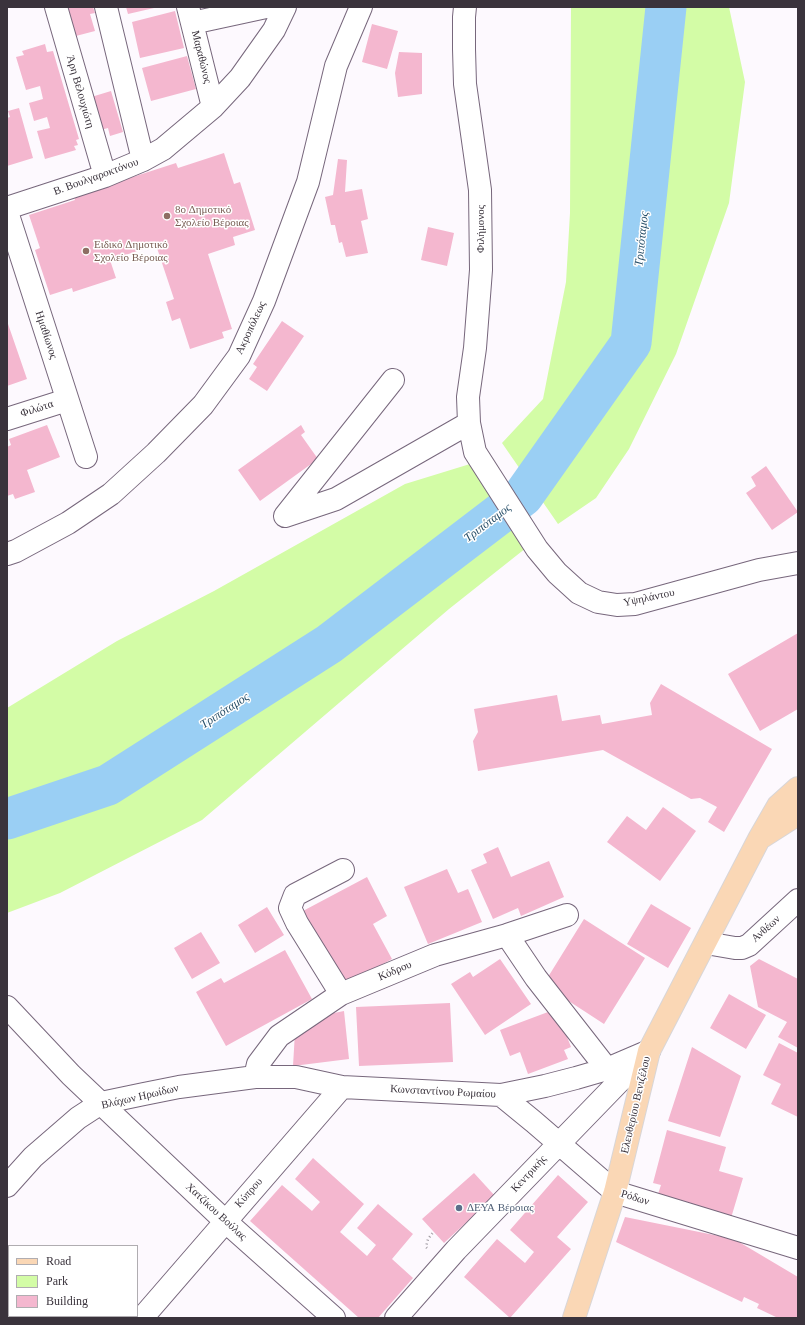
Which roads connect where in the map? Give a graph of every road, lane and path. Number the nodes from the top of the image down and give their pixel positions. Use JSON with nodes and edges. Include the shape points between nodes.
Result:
{"nodes":[{"id":1,"x":56,"y":7,"type":"edge"},
{"id":2,"x":106,"y":7,"type":"edge"},
{"id":3,"x":266,"y":7,"type":"edge"},
{"id":4,"x":285,"y":7,"type":"edge"},
{"id":5,"x":361,"y":7,"type":"edge"},
{"id":6,"x":465,"y":7,"type":"edge"},
{"id":7,"x":190,"y":15,"type":"edge"},
{"id":8,"x":213,"y":107,"type":"junction"},
{"id":9,"x":143,"y":160,"type":"junction"},
{"id":10,"x":105,"y":176,"type":"junction"},
{"id":11,"x":7,"y":208,"type":"edge"},
{"id":12,"x":7,"y":212,"type":"edge"},
{"id":13,"x":393,"y":380,"type":"dead end"},
{"id":14,"x":67,"y":400,"type":"junction"},
{"id":15,"x":7,"y":419,"type":"edge"},
{"id":16,"x":469,"y":423,"type":"junction"},
{"id":17,"x":475,"y":452,"type":"joint"},
{"id":18,"x":86,"y":457,"type":"dead end"},
{"id":19,"x":7,"y":554,"type":"edge"},
{"id":20,"x":798,"y":563,"type":"edge"},
{"id":21,"x":798,"y":788,"type":"edge"},
{"id":22,"x":798,"y":814,"type":"edge"},
{"id":23,"x":759,"y":839,"type":"junction"},
{"id":24,"x":343,"y":870,"type":"dead end"},
{"id":25,"x":798,"y":900,"type":"edge"},
{"id":26,"x":567,"y":914,"type":"dead end"},
{"id":27,"x":507,"y":935,"type":"junction"},
{"id":28,"x":706,"y":943,"type":"junction"},
{"id":29,"x":341,"y":994,"type":"junction"},
{"id":30,"x":10,"y":1011,"type":"edge"},
{"id":31,"x":649,"y":1051,"type":"junction"},
{"id":32,"x":607,"y":1069,"type":"junction"},
{"id":33,"x":255,"y":1077,"type":"junction"},
{"id":34,"x":342,"y":1087,"type":"junction"},
{"id":35,"x":501,"y":1095,"type":"junction"},
{"id":36,"x":101,"y":1104,"type":"junction"},
{"id":37,"x":558,"y":1143,"type":"junction"},
{"id":38,"x":7,"y":1186,"type":"edge"},
{"id":39,"x":615,"y":1192,"type":"junction"},
{"id":40,"x":225,"y":1221,"type":"junction"},
{"id":41,"x":798,"y":1248,"type":"edge"},
{"id":42,"x":142,"y":1318,"type":"edge"},
{"id":43,"x":334,"y":1318,"type":"edge"},
{"id":44,"x":396,"y":1318,"type":"edge"},
{"id":45,"x":574,"y":1318,"type":"edge"}],
"edges":[{"from":1,"to":10,"type":"street","name":"Άρη Βελουχιώτη"},
{"from":2,"to":9,"type":"street"},
{"from":3,"to":7,"type":"street"},
{"from":4,"to":8,"type":"street","name":"Β. Βουλγαροκτόνου","via":[[274,30],[240,78]]},
{"from":5,"to":19,"type":"street","name":"Ακροπόλεως","via":[[336,66],[308,182],[264,301],[239,356],[203,405],[111,494],[68,523]]},
{"from":6,"to":16,"type":"street","name":"Φιλήμονος","via":[[465,84],[480,190],[481,221],[481,270],[468,397]]},
{"from":7,"to":8,"type":"street","name":"Μαραθώνος"},
{"from":8,"to":9,"type":"street","name":"Β. Βουλγαροκτόνου","via":[[163,148]]},
{"from":9,"to":10,"type":"street","name":"Β. Βουλγαροκτόνου"},
{"from":10,"to":11,"type":"street","name":"Β. Βουλγαροκτόνου"},
{"from":12,"to":14,"type":"street","name":"Ημαθίωνος"},
{"from":13,"to":16,"type":"street","via":[[285,516],[336,498]]},
{"from":14,"to":15,"type":"street","name":"Φιλώτα"},
{"from":14,"to":18,"type":"street","name":"Ημαθίωνος"},
{"from":16,"to":17,"type":"street","name":"Φιλήμονος"},
{"from":17,"to":20,"type":"street","name":"Υψηλάντου","via":[[537,549],[557,573],[579,593],[598,602],[635,604],[759,570]]},
{"from":21,"to":23,"type":"main road","name":"Ελευθερίου Βενιζέλου","via":[[778,806]]},
{"from":22,"to":23,"type":"main road"},
{"from":23,"to":28,"type":"main road","name":"Ελευθερίου Βενιζέλου"},
{"from":24,"to":29,"type":"street","via":[[295,895],[290,908]]},
{"from":25,"to":28,"type":"street","name":"Ανθέων","via":[[742,948]]},
{"from":26,"to":27,"type":"street","name":"Κόδρου"},
{"from":27,"to":29,"type":"street","name":"Κόδρου","via":[[435,955]]},
{"from":27,"to":32,"type":"street","via":[[536,978]]},
{"from":28,"to":31,"type":"main road","name":"Ελευθερίου Βενιζέλου"},
{"from":29,"to":33,"type":"street","name":"Κόδρου","via":[[279,1036],[258,1064]]},
{"from":30,"to":36,"type":"street","name":"Χατζίκου Βούλας"},
{"from":31,"to":32,"type":"street","name":"Κωνσταντίνου Ρωμαίου"},
{"from":31,"to":37,"type":"street","name":"Κεντρικής"},
{"from":31,"to":39,"type":"main road","name":"Ελευθερίου Βενιζέλου"},
{"from":32,"to":35,"type":"street","name":"Κωνσταντίνου Ρωμαίου"},
{"from":33,"to":34,"type":"street","name":"Κωνσταντίνου Ρωμαίου","via":[[296,1077]]},
{"from":33,"to":36,"type":"street","name":"Βλάχων Ηρωίδων","via":[[179,1087]]},
{"from":34,"to":35,"type":"street","name":"Κωνσταντίνου Ρωμαίου"},
{"from":34,"to":40,"type":"street","name":"Κύπρου"},
{"from":35,"to":37,"type":"street","name":"Ρόδων"},
{"from":36,"to":38,"type":"street","name":"Βλάχων Ηρωίδων","via":[[78,1118],[33,1157]]},
{"from":36,"to":40,"type":"street","name":"Χατζίκου Βούλας"},
{"from":37,"to":39,"type":"street","name":"Ρόδων"},
{"from":37,"to":44,"type":"street","name":"Κεντρικής","via":[[456,1250]]},
{"from":39,"to":41,"type":"street","name":"Ρόδων"},
{"from":39,"to":45,"type":"main road","name":"Ελευθερίου Βενιζέλου"},
{"from":40,"to":42,"type":"street","name":"Κύπρου"},
{"from":40,"to":43,"type":"street","name":"Χατζίκου Βούλας"}]}
